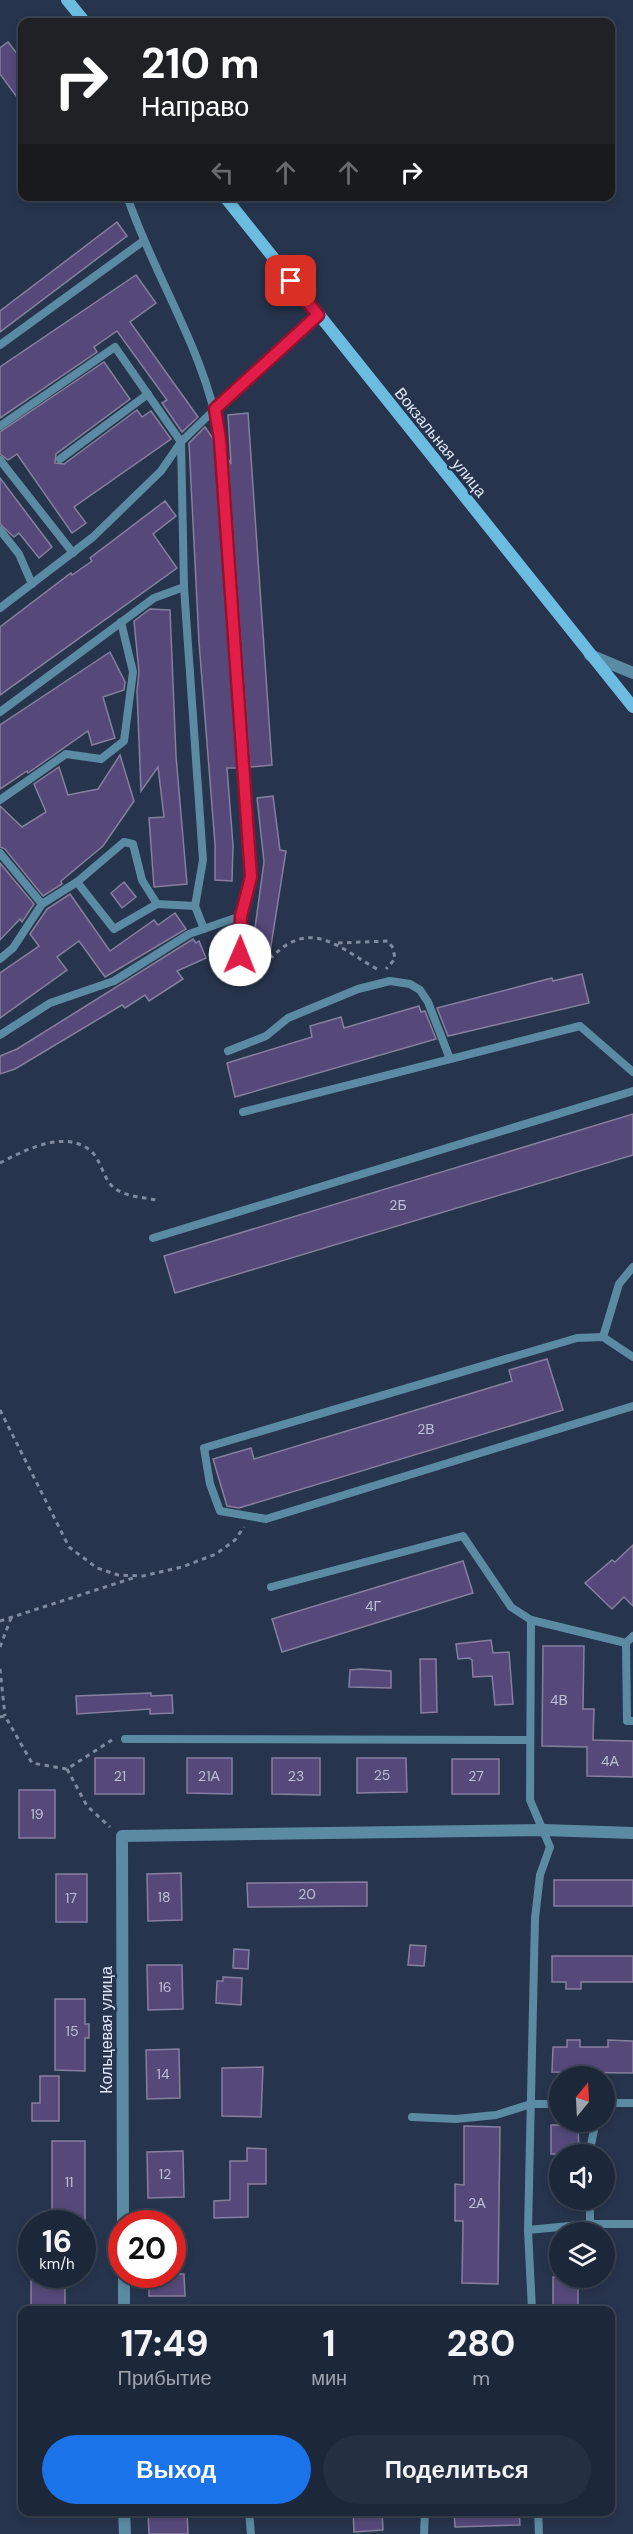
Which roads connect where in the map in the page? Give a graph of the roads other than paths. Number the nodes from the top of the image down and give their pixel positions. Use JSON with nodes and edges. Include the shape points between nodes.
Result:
{"nodes":[{"id":1,"x":67,"y":0,"type":"edge"},
{"id":2,"x":82,"y":18,"type":"edge"},
{"id":3,"x":129,"y":201,"type":"edge"},
{"id":4,"x":228,"y":201,"type":"edge"},
{"id":5,"x":142,"y":242,"type":"junction"},
{"id":6,"x":318,"y":315,"type":"junction"},
{"id":7,"x":0,"y":345,"type":"edge"},
{"id":8,"x":148,"y":394,"type":"junction"},
{"id":9,"x":215,"y":409,"type":"junction"},
{"id":10,"x":0,"y":426,"type":"edge"},
{"id":11,"x":181,"y":442,"type":"junction"},
{"id":12,"x":60,"y":459,"type":"dead end"},
{"id":13,"x":0,"y":460,"type":"edge"},
{"id":14,"x":0,"y":530,"type":"edge"},
{"id":15,"x":73,"y":553,"type":"junction"},
{"id":16,"x":32,"y":584,"type":"junction"},
{"id":17,"x":184,"y":587,"type":"junction"},
{"id":18,"x":0,"y":608,"type":"edge"},
{"id":19,"x":121,"y":622,"type":"junction"},
{"id":20,"x":589,"y":655,"type":"junction"},
{"id":21,"x":633,"y":672,"type":"edge"},
{"id":22,"x":633,"y":707,"type":"edge"},
{"id":23,"x":0,"y":712,"type":"edge"},
{"id":24,"x":0,"y":800,"type":"edge"},
{"id":25,"x":0,"y":853,"type":"edge"},
{"id":26,"x":77,"y":882,"type":"junction"},
{"id":27,"x":42,"y":904,"type":"junction"},
{"id":28,"x":157,"y":904,"type":"junction"},
{"id":29,"x":195,"y":906,"type":"junction"},
{"id":30,"x":241,"y":916,"type":"junction"},
{"id":31,"x":204,"y":929,"type":"junction"},
{"id":32,"x":240,"y":955,"type":"road end"},
{"id":33,"x":0,"y":959,"type":"edge"},
{"id":34,"x":0,"y":1035,"type":"edge"},
{"id":35,"x":228,"y":1051,"type":"dead end"},
{"id":36,"x":450,"y":1059,"type":"junction"},
{"id":37,"x":633,"y":1072,"type":"edge"},
{"id":38,"x":633,"y":1091,"type":"edge"},
{"id":39,"x":243,"y":1112,"type":"dead end"},
{"id":40,"x":153,"y":1238,"type":"dead end"},
{"id":41,"x":633,"y":1267,"type":"edge"},
{"id":42,"x":603,"y":1337,"type":"junction"},
{"id":43,"x":633,"y":1357,"type":"edge"},
{"id":44,"x":633,"y":1406,"type":"edge"},
{"id":45,"x":271,"y":1587,"type":"dead end"},
{"id":46,"x":531,"y":1620,"type":"junction"},
{"id":47,"x":630,"y":1639,"type":"edge"},
{"id":48,"x":633,"y":1721,"type":"edge"},
{"id":49,"x":125,"y":1739,"type":"road end"},
{"id":50,"x":530,"y":1740,"type":"junction"},
{"id":51,"x":544,"y":1830,"type":"junction"},
{"id":52,"x":633,"y":1833,"type":"edge"},
{"id":53,"x":633,"y":2103,"type":"edge"},
{"id":54,"x":531,"y":2104,"type":"junction"},
{"id":55,"x":549,"y":2104,"type":"edge"},
{"id":56,"x":615,"y":2104,"type":"edge"},
{"id":57,"x":412,"y":2117,"type":"dead end"},
{"id":58,"x":123,"y":2210,"type":"edge"},
{"id":59,"x":615,"y":2224,"type":"edge"},
{"id":60,"x":633,"y":2224,"type":"edge"},
{"id":61,"x":549,"y":2228,"type":"edge"},
{"id":62,"x":528,"y":2230,"type":"junction"},
{"id":63,"x":123,"y":2288,"type":"edge"},
{"id":64,"x":124,"y":2306,"type":"edge"},
{"id":65,"x":532,"y":2306,"type":"edge"},
{"id":66,"x":124,"y":2516,"type":"edge"},
{"id":67,"x":249,"y":2516,"type":"edge"},
{"id":68,"x":425,"y":2516,"type":"edge"},
{"id":69,"x":538,"y":2516,"type":"edge"},
{"id":70,"x":125,"y":2534,"type":"edge"},
{"id":71,"x":251,"y":2534,"type":"edge"},
{"id":72,"x":423,"y":2534,"type":"edge"},
{"id":73,"x":539,"y":2534,"type":"edge"}],
"edges":[{"from":1,"to":2,"type":"main road"},
{"from":3,"to":5,"type":"lane"},
{"from":4,"to":6,"type":"main road","name":"Вокзальная улица"},
{"from":5,"to":7,"type":"lane"},
{"from":5,"to":9,"type":"lane","via":[[195,350]]},
{"from":6,"to":9,"type":"lane"},
{"from":6,"to":20,"type":"main road","name":"Вокзальная улица"},
{"from":8,"to":10,"type":"lane","via":[[115,347]]},
{"from":8,"to":11,"type":"lane"},
{"from":8,"to":12,"type":"lane"},
{"from":9,"to":11,"type":"lane"},
{"from":9,"to":30,"type":"lane","via":[[251,877]]},
{"from":11,"to":15,"type":"lane","via":[[161,471]]},
{"from":11,"to":17,"type":"lane"},
{"from":13,"to":15,"type":"lane"},
{"from":14,"to":16,"type":"lane","via":[[19,554]]},
{"from":15,"to":16,"type":"lane"},
{"from":16,"to":18,"type":"lane"},
{"from":17,"to":19,"type":"lane","via":[[154,598]]},
{"from":17,"to":29,"type":"lane","via":[[204,860]]},
{"from":19,"to":23,"type":"lane"},
{"from":19,"to":24,"type":"lane","via":[[133,672],[124,741],[101,759],[66,753]]},
{"from":20,"to":21,"type":"street"},
{"from":20,"to":22,"type":"main road","name":"Вокзальная улица"},
{"from":25,"to":27,"type":"lane"},
{"from":26,"to":27,"type":"lane"},
{"from":26,"to":28,"type":"lane","via":[[114,929]]},
{"from":26,"to":28,"type":"lane","via":[[124,842],[134,844],[142,880]]},
{"from":27,"to":33,"type":"lane","via":[[13,948]]},
{"from":28,"to":29,"type":"lane"},
{"from":29,"to":31,"type":"lane"},
{"from":30,"to":31,"type":"lane"},
{"from":30,"to":32,"type":"lane"},
{"from":31,"to":34,"type":"lane","via":[[189,934],[114,981],[50,1003]]},
{"from":35,"to":36,"type":"lane","via":[[266,1036],[288,1018],[358,989],[390,981],[420,990]]},
{"from":36,"to":37,"type":"lane","via":[[580,1026]]},
{"from":36,"to":39,"type":"lane"},
{"from":38,"to":40,"type":"lane"},
{"from":41,"to":42,"type":"lane","via":[[619,1284]]},
{"from":42,"to":43,"type":"lane"},
{"from":42,"to":44,"type":"lane","via":[[577,1338],[204,1448],[220,1512],[266,1519]]},
{"from":45,"to":46,"type":"lane","via":[[463,1536],[512,1607]]},
{"from":46,"to":47,"type":"lane"},
{"from":46,"to":50,"type":"lane"},
{"from":47,"to":48,"type":"lane","via":[[627,1721]]},
{"from":49,"to":50,"type":"lane"},
{"from":50,"to":51,"type":"lane","via":[[530,1800]]},
{"from":51,"to":52,"type":"street"},
{"from":51,"to":54,"type":"lane","via":[[550,1847],[540,1875],[535,1918]]},
{"from":51,"to":58,"type":"street","name":"Кольцевая улица","via":[[122,1836]]},
{"from":53,"to":56,"type":"lane"},
{"from":54,"to":55,"type":"lane"},
{"from":54,"to":57,"type":"lane","via":[[486,2116]]},
{"from":54,"to":62,"type":"lane"},
{"from":59,"to":60,"type":"lane"},
{"from":61,"to":62,"type":"lane"},
{"from":62,"to":65,"type":"lane"},
{"from":63,"to":64,"type":"street"},
{"from":66,"to":70,"type":"street"},
{"from":67,"to":71,"type":"lane"},
{"from":68,"to":72,"type":"lane"},
{"from":69,"to":73,"type":"lane"}]}
